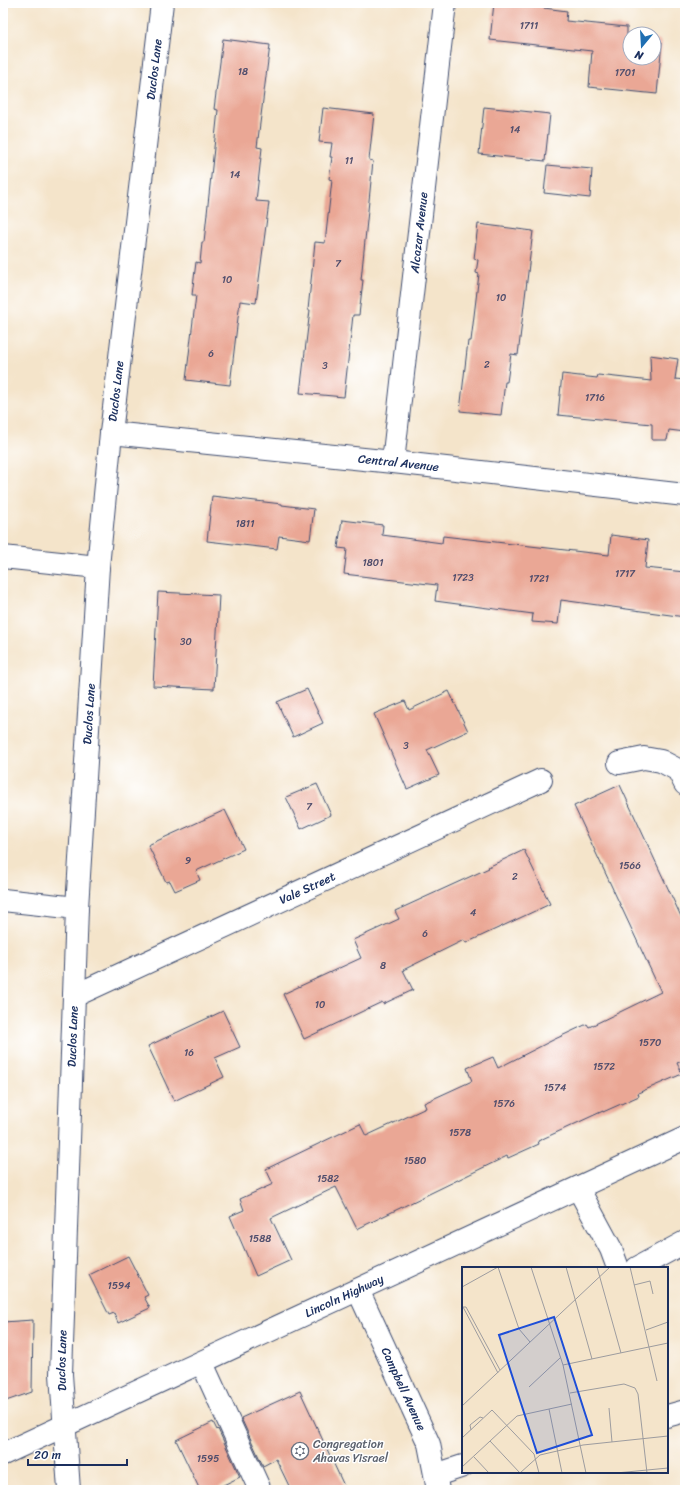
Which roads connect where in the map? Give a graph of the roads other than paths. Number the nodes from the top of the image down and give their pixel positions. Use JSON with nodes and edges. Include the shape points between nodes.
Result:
{"nodes":[{"id":1,"x":162,"y":3,"type":"edge"},
{"id":2,"x":445,"y":3,"type":"edge"},
{"id":3,"x":111,"y":433,"type":"junction"},
{"id":4,"x":393,"y":462,"type":"junction"},
{"id":5,"x":685,"y":495,"type":"edge"},
{"id":6,"x":3,"y":557,"type":"edge"},
{"id":7,"x":98,"y":567,"type":"junction"},
{"id":8,"x":619,"y":763,"type":"dead end"},
{"id":9,"x":541,"y":780,"type":"dead end"},
{"id":10,"x":685,"y":784,"type":"edge"},
{"id":11,"x":3,"y":900,"type":"edge"},
{"id":12,"x":77,"y":908,"type":"junction"},
{"id":13,"x":74,"y":996,"type":"junction"},
{"id":14,"x":685,"y":1138,"type":"edge"},
{"id":15,"x":578,"y":1188,"type":"junction"},
{"id":16,"x":685,"y":1242,"type":"edge"},
{"id":17,"x":618,"y":1267,"type":"edge"},
{"id":18,"x":639,"y":1267,"type":"edge"},
{"id":19,"x":358,"y":1290,"type":"junction"},
{"id":20,"x":202,"y":1363,"type":"junction"},
{"id":21,"x":685,"y":1411,"type":"edge"},
{"id":22,"x":668,"y":1416,"type":"edge"},
{"id":23,"x":64,"y":1427,"type":"junction"},
{"id":24,"x":3,"y":1454,"type":"edge"},
{"id":25,"x":462,"y":1467,"type":"edge"},
{"id":26,"x":437,"y":1483,"type":"edge"},
{"id":27,"x":69,"y":1490,"type":"edge"},
{"id":28,"x":260,"y":1490,"type":"edge"}],
"edges":[{"from":1,"to":3,"type":"street","name":"Duclos Lane"},
{"from":2,"to":4,"type":"street","name":"Alcazar Avenue"},
{"from":3,"to":4,"type":"street","name":"Central Avenue"},
{"from":3,"to":7,"type":"street","name":"Duclos Lane"},
{"from":4,"to":5,"type":"street","name":"Central Avenue"},
{"from":6,"to":7,"type":"street"},
{"from":7,"to":12,"type":"street","name":"Duclos Lane"},
{"from":8,"to":10,"type":"street","via":[[644,758],[661,761],[678,770]]},
{"from":9,"to":13,"type":"street","name":"Vale Street"},
{"from":11,"to":12,"type":"street"},
{"from":12,"to":13,"type":"street","name":"Duclos Lane"},
{"from":13,"to":23,"type":"street","name":"Duclos Lane","via":[[61,1374]]},
{"from":14,"to":15,"type":"street","name":"Lincoln Highway"},
{"from":15,"to":17,"type":"street","via":[[611,1249]]},
{"from":15,"to":19,"type":"street","name":"Lincoln Highway"},
{"from":16,"to":18,"type":"street"},
{"from":19,"to":20,"type":"street","name":"Lincoln Highway"},
{"from":19,"to":26,"type":"street","name":"Campbell Avenue","via":[[429,1444]]},
{"from":20,"to":23,"type":"street","name":"Lincoln Highway"},
{"from":20,"to":28,"type":"street"},
{"from":21,"to":22,"type":"street"},
{"from":23,"to":24,"type":"street","name":"Lincoln Highway"},
{"from":23,"to":27,"type":"street","name":"Duclos Lane"},
{"from":25,"to":26,"type":"street"}]}
